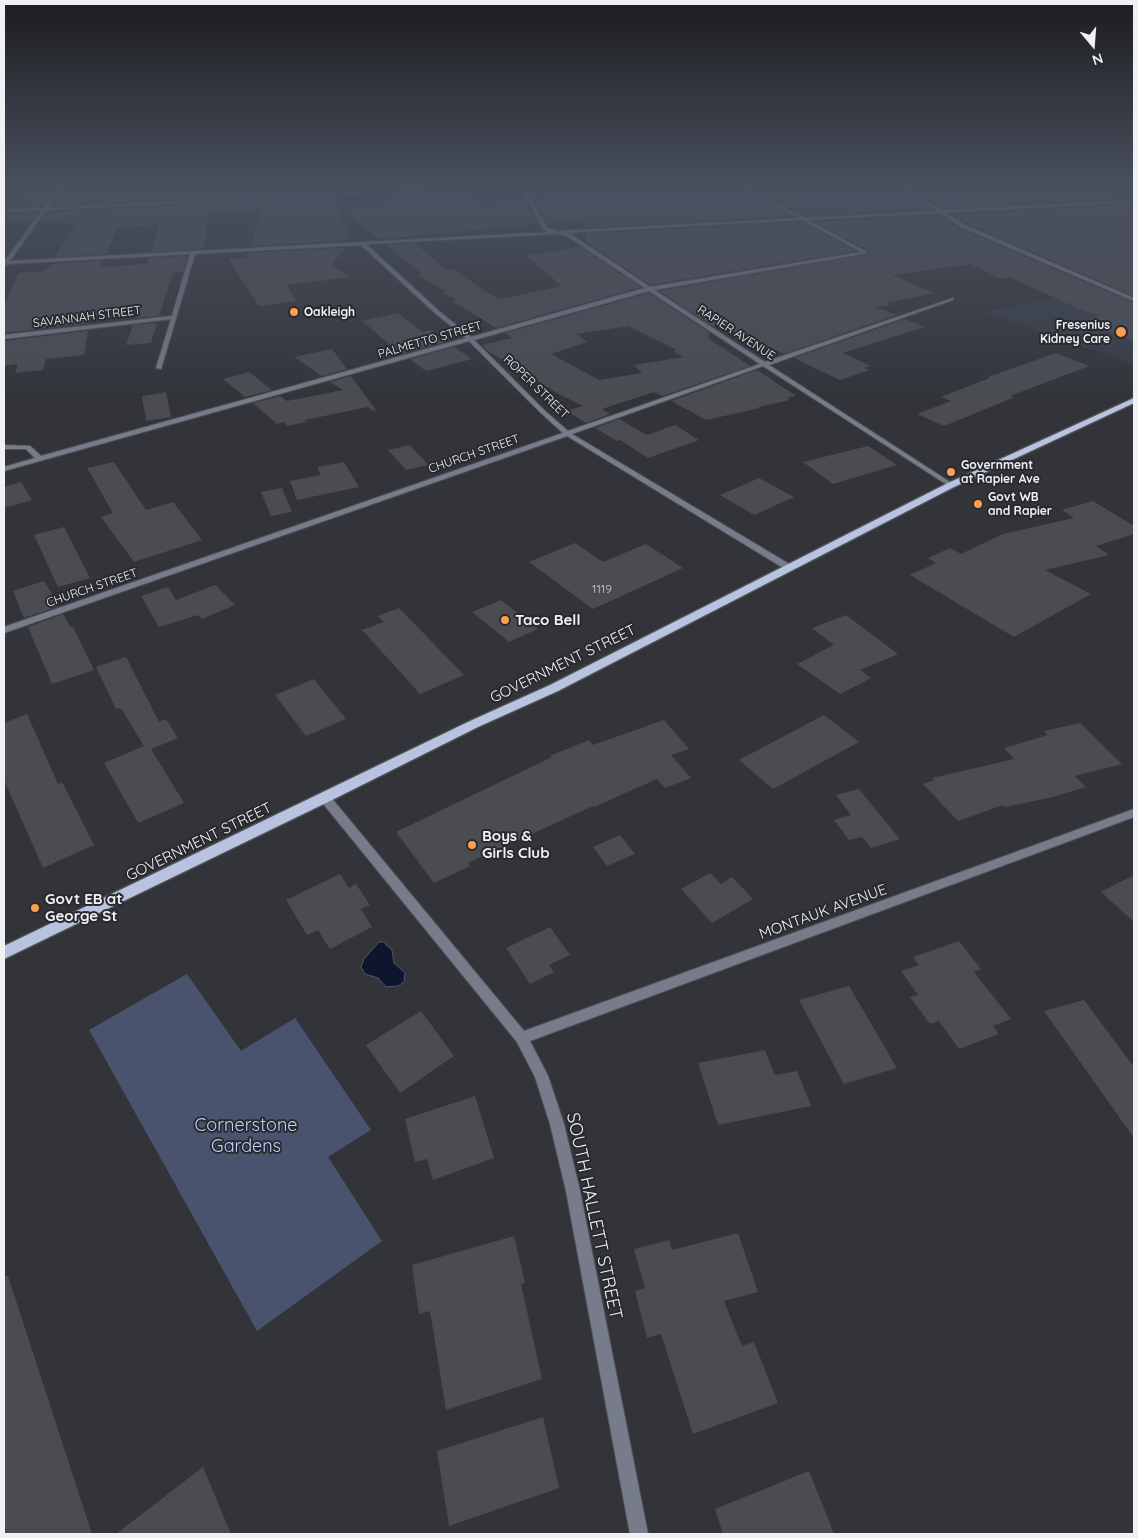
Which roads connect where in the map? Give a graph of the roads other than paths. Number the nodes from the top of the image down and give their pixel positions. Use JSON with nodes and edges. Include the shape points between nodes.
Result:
{"nodes":[{"id":1,"x":71,"y":261,"type":"edge"},
{"id":2,"x":191,"y":261,"type":"edge"},
{"id":3,"x":381,"y":261,"type":"edge"},
{"id":4,"x":607,"y":261,"type":"edge"},
{"id":5,"x":819,"y":261,"type":"edge"},
{"id":6,"x":1043,"y":261,"type":"edge"},
{"id":7,"x":5,"y":265,"type":"edge"},
{"id":8,"x":649,"y":289,"type":"junction"},
{"id":9,"x":951,"y":299,"type":"dead end"},
{"id":10,"x":1134,"y":300,"type":"edge"},
{"id":11,"x":173,"y":317,"type":"junction"},
{"id":12,"x":4,"y":337,"type":"edge"},
{"id":13,"x":470,"y":339,"type":"junction"},
{"id":14,"x":764,"y":363,"type":"junction"},
{"id":15,"x":159,"y":368,"type":"dead end"},
{"id":16,"x":1134,"y":400,"type":"edge"},
{"id":17,"x":567,"y":433,"type":"junction"},
{"id":18,"x":4,"y":447,"type":"edge"},
{"id":19,"x":40,"y":458,"type":"junction"},
{"id":20,"x":4,"y":469,"type":"edge"},
{"id":21,"x":952,"y":485,"type":"junction"},
{"id":22,"x":788,"y":567,"type":"junction"},
{"id":23,"x":4,"y":630,"type":"edge"},
{"id":24,"x":326,"y":798,"type":"junction"},
{"id":25,"x":1134,"y":813,"type":"edge"},
{"id":26,"x":4,"y":953,"type":"edge"},
{"id":27,"x":522,"y":1038,"type":"junction"},
{"id":28,"x":639,"y":1534,"type":"edge"}],
"edges":[{"from":1,"to":7,"type":"street"},
{"from":2,"to":11,"type":"street"},
{"from":3,"to":13,"type":"street","name":"ROPER STREET"},
{"from":4,"to":8,"type":"street","name":"RAPIER AVENUE"},
{"from":5,"to":8,"type":"street","name":"PALMETTO STREET"},
{"from":6,"to":10,"type":"street"},
{"from":8,"to":13,"type":"street","name":"PALMETTO STREET"},
{"from":8,"to":14,"type":"street","name":"RAPIER AVENUE"},
{"from":9,"to":14,"type":"street","name":"CHURCH STREET"},
{"from":11,"to":12,"type":"street","name":"SAVANNAH STREET"},
{"from":11,"to":15,"type":"street"},
{"from":13,"to":17,"type":"street","name":"ROPER STREET"},
{"from":13,"to":19,"type":"street","name":"PALMETTO STREET"},
{"from":14,"to":17,"type":"street","name":"CHURCH STREET"},
{"from":14,"to":21,"type":"street","name":"RAPIER AVENUE"},
{"from":16,"to":21,"type":"main road","name":"GOVERNMENT STREET"},
{"from":17,"to":22,"type":"street","name":"ROPER STREET"},
{"from":17,"to":23,"type":"street","name":"CHURCH STREET"},
{"from":18,"to":19,"type":"street","via":[[28,447]]},
{"from":19,"to":20,"type":"street","name":"PALMETTO STREET"},
{"from":21,"to":22,"type":"main road","name":"GOVERNMENT STREET"},
{"from":22,"to":24,"type":"main road","name":"GOVERNMENT STREET","via":[[554,688]]},
{"from":24,"to":26,"type":"main road","name":"GOVERNMENT STREET"},
{"from":24,"to":27,"type":"street","name":"SOUTH HALLETT STREET"},
{"from":25,"to":27,"type":"street","name":"MONTAUK AVENUE"},
{"from":27,"to":28,"type":"street","name":"SOUTH HALLETT STREET","via":[[541,1076],[573,1191]]}]}
